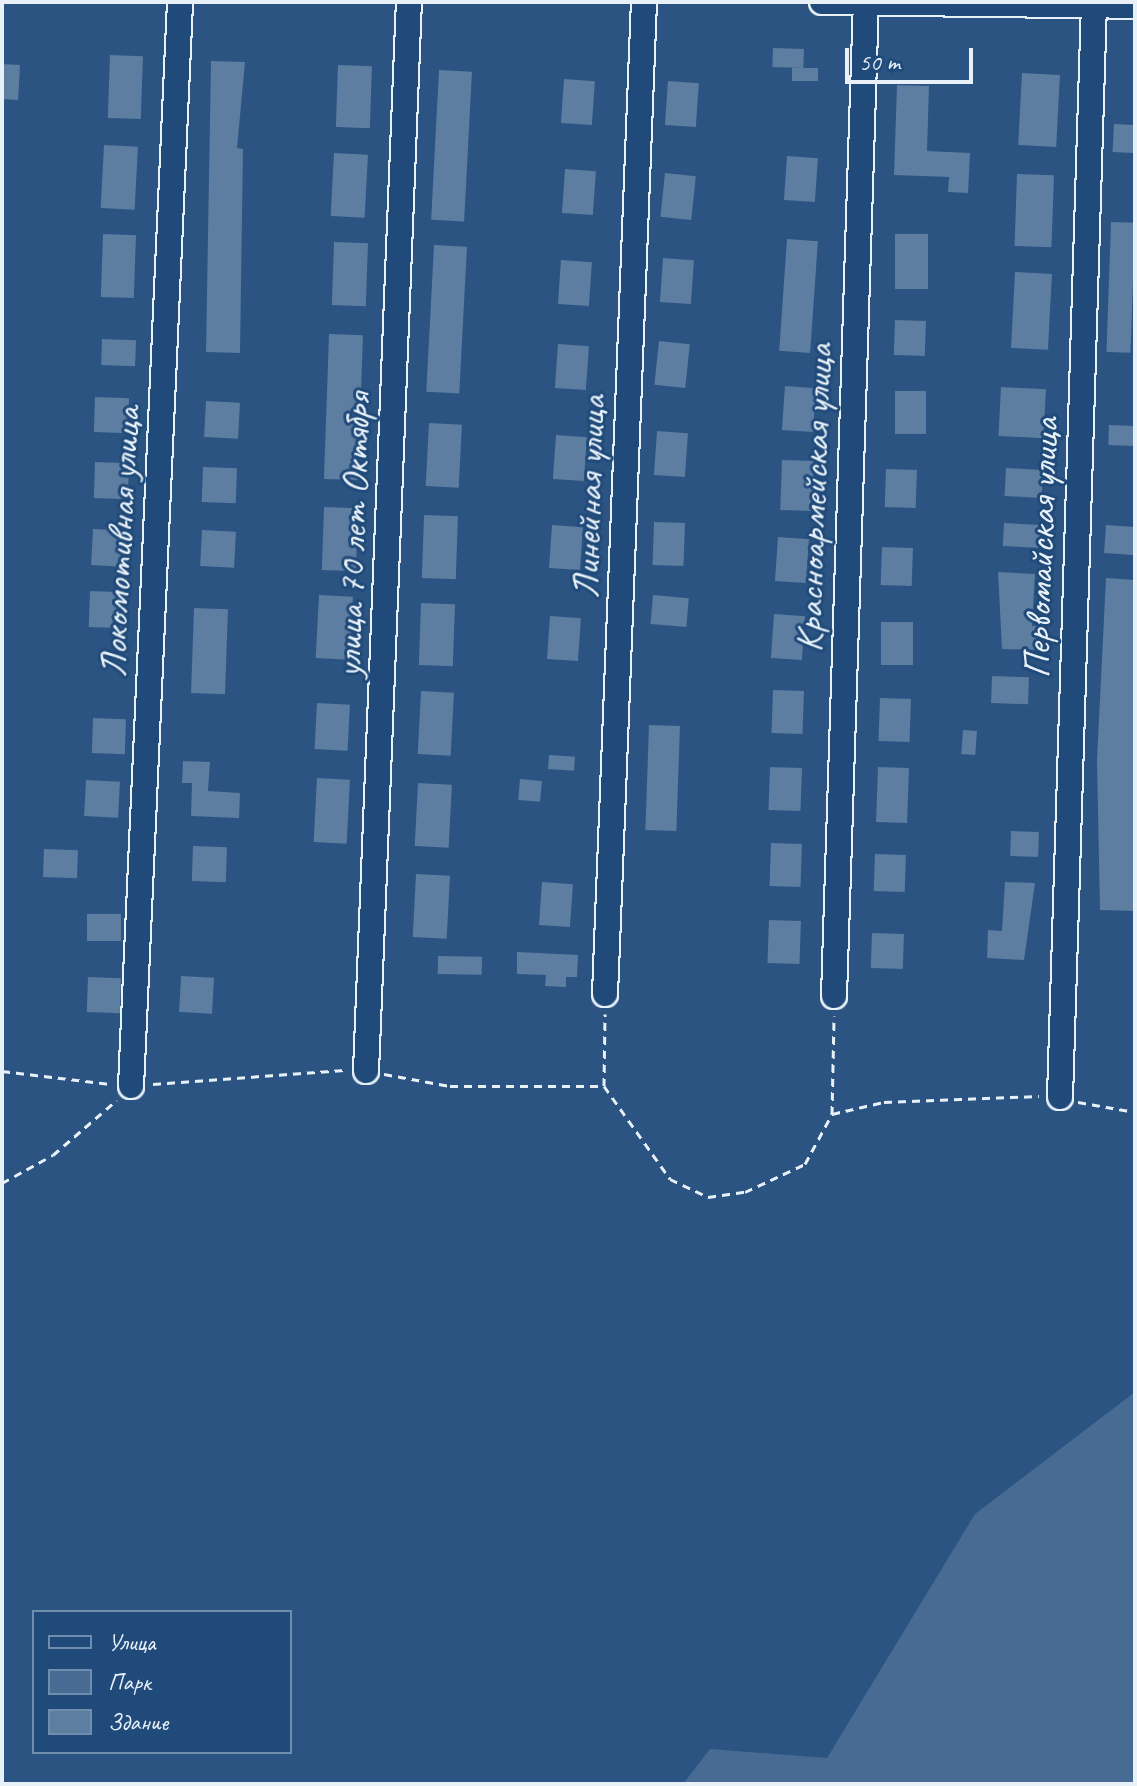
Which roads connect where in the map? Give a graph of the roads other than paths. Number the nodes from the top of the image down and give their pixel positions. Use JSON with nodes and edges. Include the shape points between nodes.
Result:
{"nodes":[{"id":1,"x":180,"y":2,"type":"edge"},
{"id":2,"x":409,"y":2,"type":"edge"},
{"id":3,"x":644,"y":2,"type":"edge"},
{"id":4,"x":822,"y":2,"type":"edge"},
{"id":5,"x":866,"y":2,"type":"edge"},
{"id":6,"x":1094,"y":4,"type":"edge"},
{"id":7,"x":1135,"y":6,"type":"edge"},
{"id":8,"x":605,"y":994,"type":"road end"},
{"id":9,"x":834,"y":996,"type":"road end"},
{"id":10,"x":366,"y":1071,"type":"road end"},
{"id":11,"x":131,"y":1086,"type":"road end"},
{"id":12,"x":1060,"y":1097,"type":"road end"}],
"edges":[{"from":1,"to":11,"type":"street","name":"Локомотивная улица"},
{"from":2,"to":10,"type":"street","name":"улица 70 лет Октября"},
{"from":3,"to":8,"type":"street","name":"Линейная улица"},
{"from":4,"to":5,"type":"street"},
{"from":5,"to":6,"type":"street"},
{"from":5,"to":9,"type":"street","name":"Красноармейская улица"},
{"from":6,"to":7,"type":"street"},
{"from":6,"to":12,"type":"street","name":"Первомайская улица"}]}
